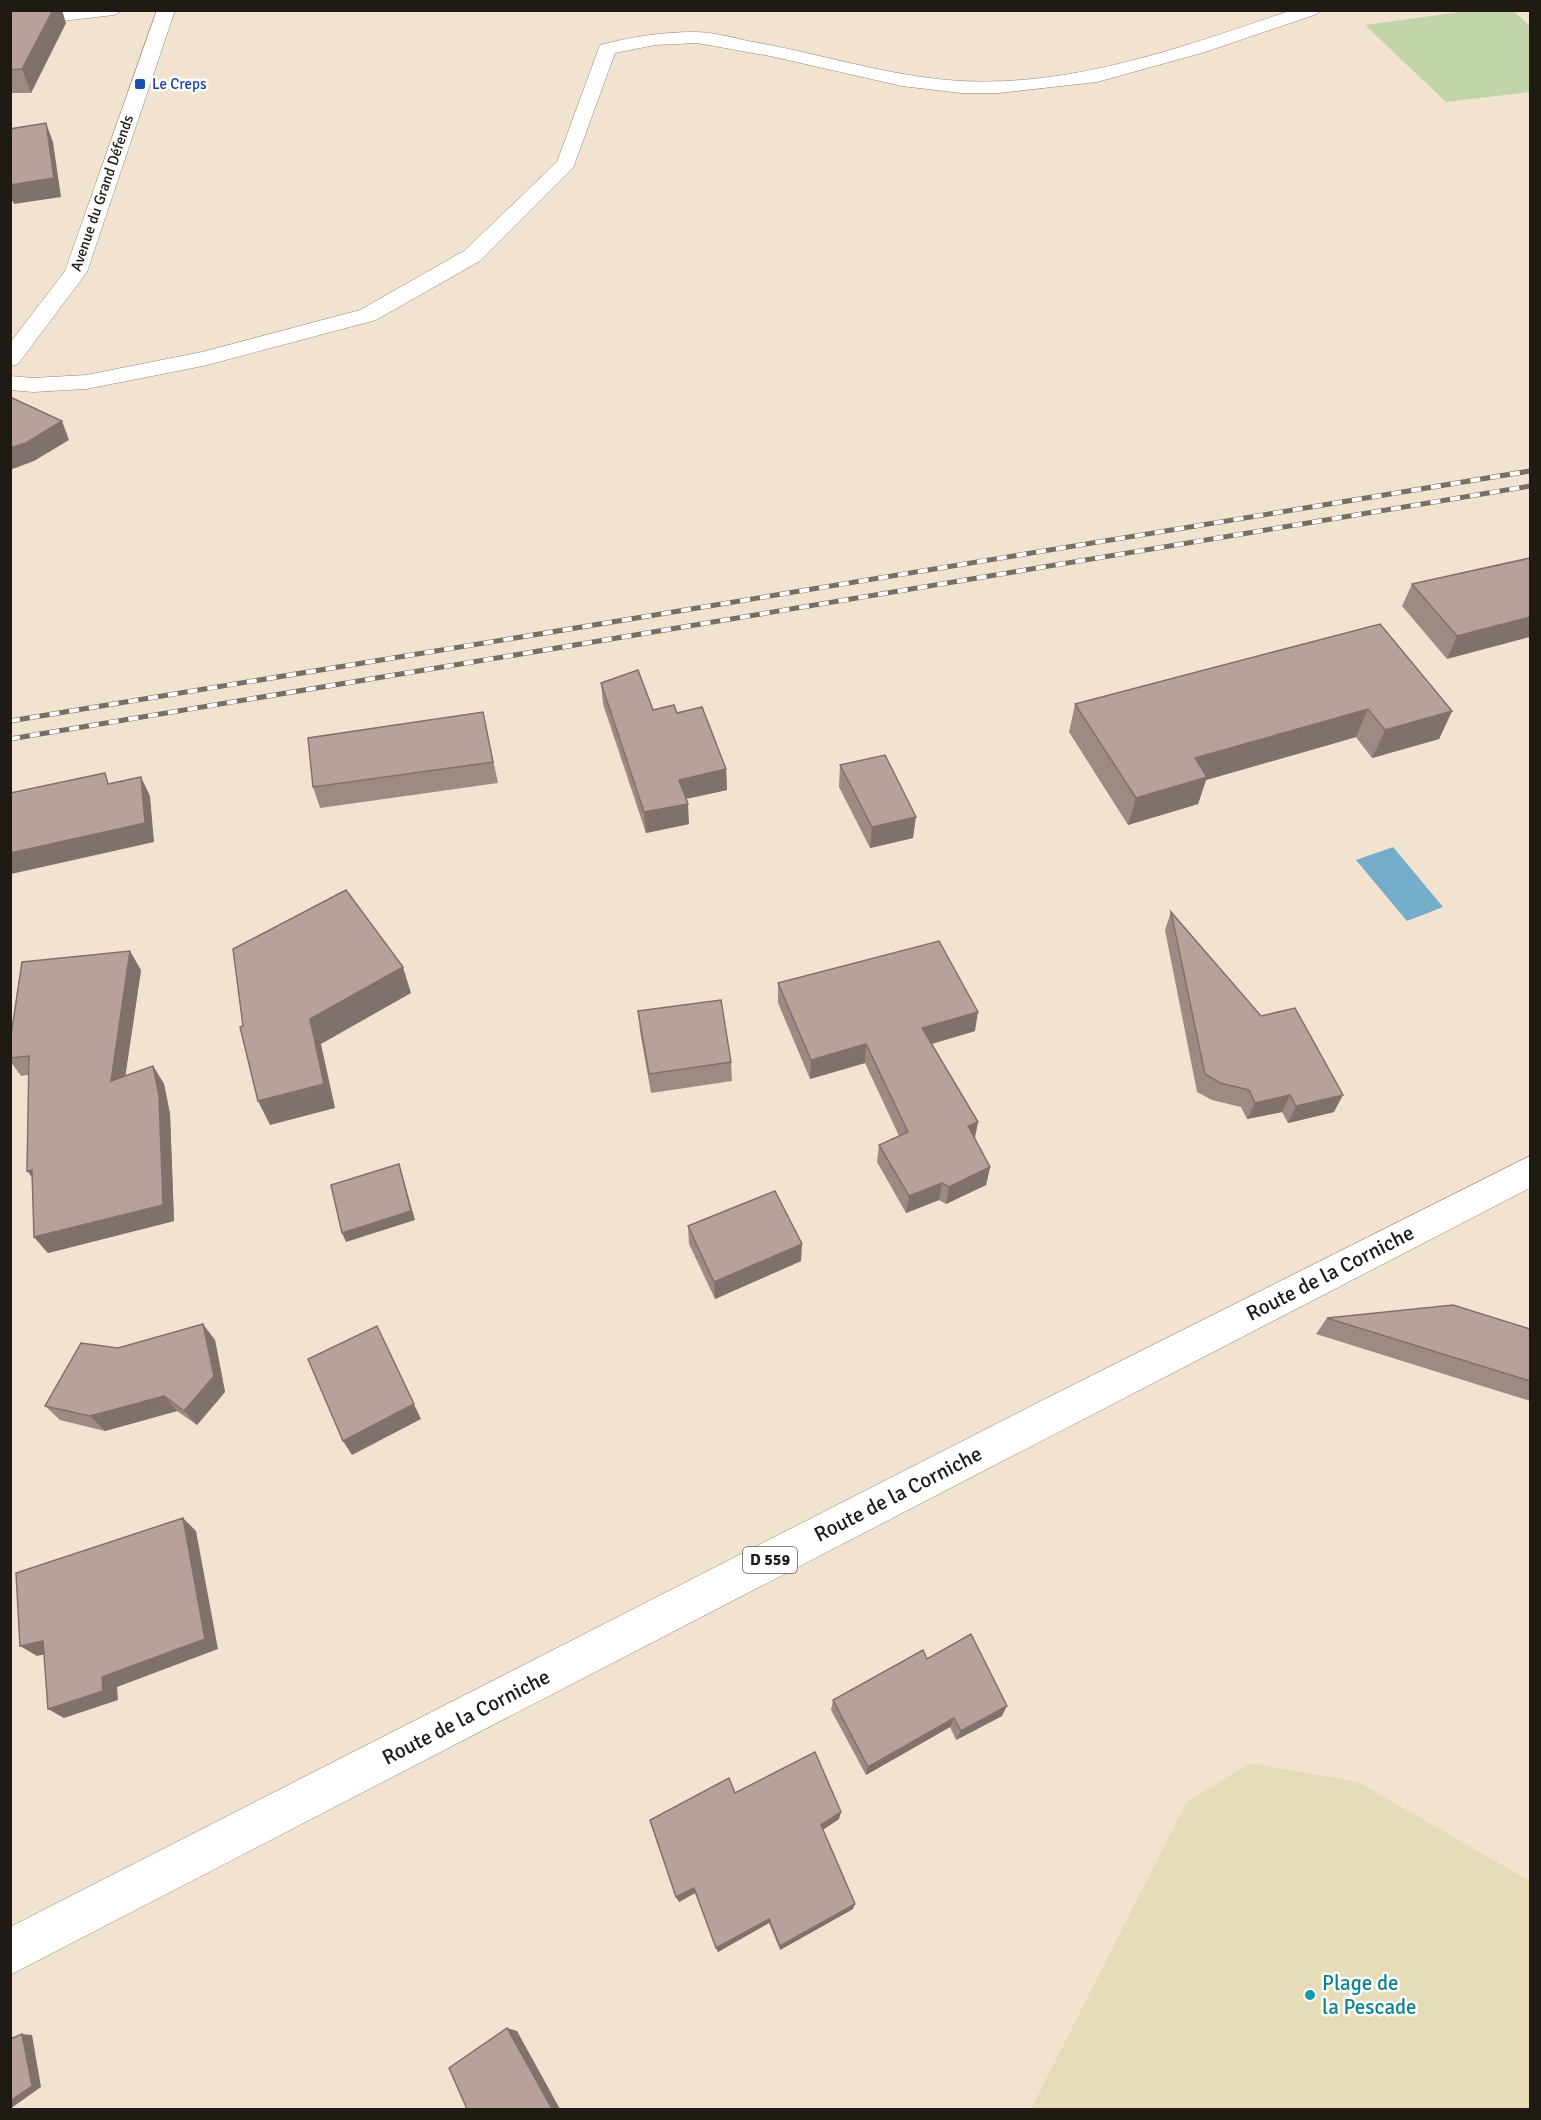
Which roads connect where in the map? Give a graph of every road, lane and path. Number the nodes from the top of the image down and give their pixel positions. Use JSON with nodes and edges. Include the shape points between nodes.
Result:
{"nodes":[{"id":1,"x":114,"y":10,"type":"edge"},
{"id":2,"x":166,"y":10,"type":"edge"},
{"id":3,"x":1311,"y":10,"type":"edge"},
{"id":4,"x":10,"y":22,"type":"edge"},
{"id":5,"x":10,"y":359,"type":"edge"},
{"id":6,"x":10,"y":383,"type":"edge"},
{"id":7,"x":1530,"y":1171,"type":"edge"},
{"id":8,"x":10,"y":1952,"type":"edge"}],
"edges":[{"from":1,"to":4,"type":"main road"},
{"from":2,"to":5,"type":"main road","name":"Avenue du Grand Défends","via":[[76,272]]},
{"from":3,"to":6,"type":"main road","via":[[1198,48],[1097,76],[999,87],[902,80],[697,36],[655,39],[607,49],[566,164],[472,256],[368,315],[203,359],[86,382]]},
{"from":7,"to":8,"type":"main road","name":"Route de la Corniche","number":"D 559"}]}
